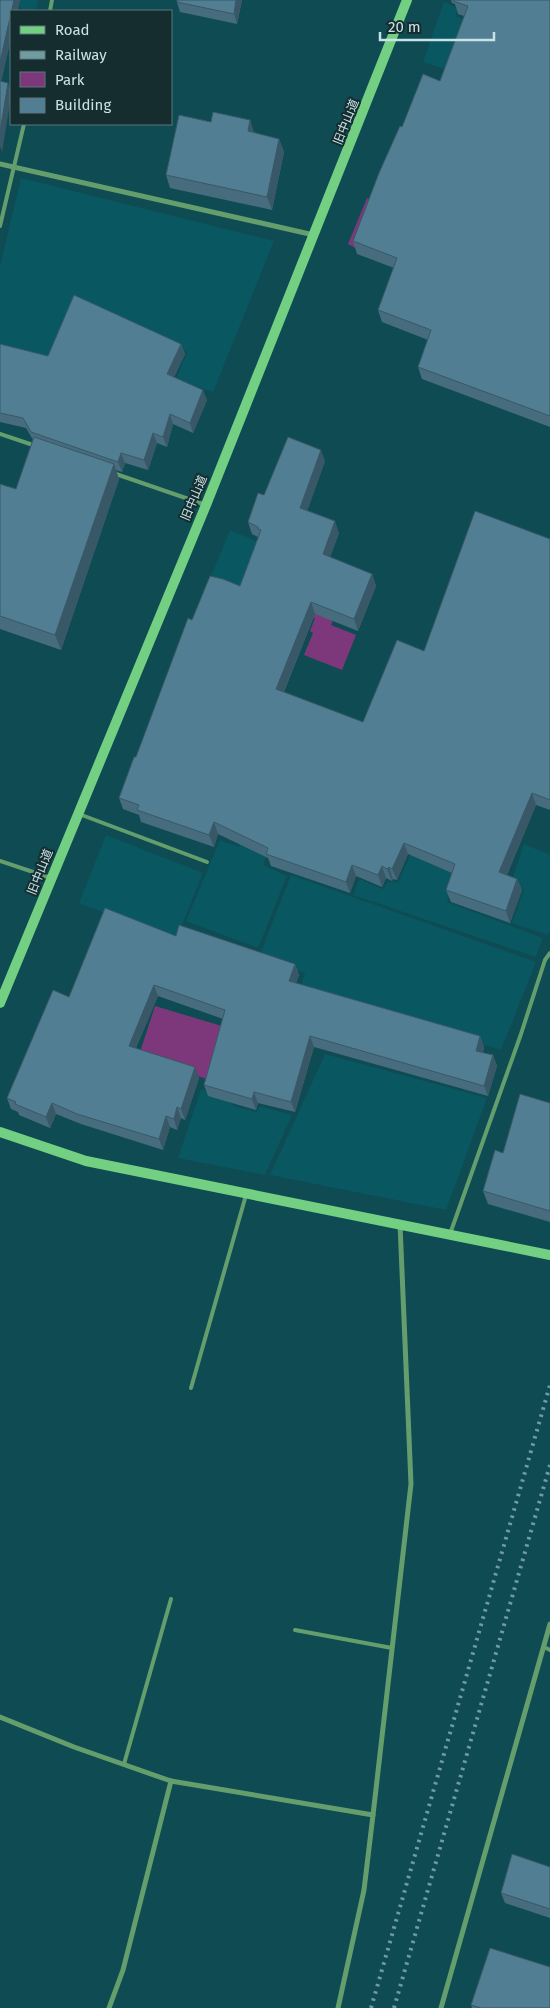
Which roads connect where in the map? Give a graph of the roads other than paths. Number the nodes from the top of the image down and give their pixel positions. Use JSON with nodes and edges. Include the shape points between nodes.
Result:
{"nodes":[{"id":1,"x":407,"y":0,"type":"edge"},
{"id":2,"x":24,"y":125,"type":"edge"},
{"id":3,"x":0,"y":164,"type":"edge"},
{"id":4,"x":14,"y":167,"type":"junction"},
{"id":5,"x":0,"y":226,"type":"edge"},
{"id":6,"x":315,"y":235,"type":"junction"},
{"id":7,"x":0,"y":434,"type":"edge"},
{"id":8,"x":37,"y":446,"type":"edge"},
{"id":9,"x":112,"y":472,"type":"edge"},
{"id":10,"x":206,"y":505,"type":"junction"},
{"id":11,"x":77,"y":814,"type":"junction"},
{"id":12,"x":0,"y":861,"type":"edge"},
{"id":13,"x":208,"y":862,"type":"dead end"},
{"id":14,"x":51,"y":878,"type":"junction"},
{"id":15,"x":550,"y":953,"type":"edge"},
{"id":16,"x":0,"y":1003,"type":"edge"},
{"id":17,"x":0,"y":1132,"type":"edge"},
{"id":18,"x":246,"y":1195,"type":"junction"},
{"id":19,"x":400,"y":1224,"type":"junction"},
{"id":20,"x":450,"y":1234,"type":"junction"},
{"id":21,"x":550,"y":1255,"type":"edge"},
{"id":22,"x":191,"y":1388,"type":"dead end"},
{"id":23,"x":171,"y":1599,"type":"dead end"},
{"id":24,"x":550,"y":1624,"type":"edge"},
{"id":25,"x":295,"y":1630,"type":"dead end"},
{"id":26,"x":544,"y":1647,"type":"junction"},
{"id":27,"x":392,"y":1648,"type":"junction"},
{"id":28,"x":550,"y":1650,"type":"edge"},
{"id":29,"x":0,"y":1717,"type":"edge"},
{"id":30,"x":124,"y":1764,"type":"junction"},
{"id":31,"x":171,"y":1781,"type":"junction"},
{"id":32,"x":373,"y":1815,"type":"junction"},
{"id":33,"x":109,"y":2008,"type":"edge"},
{"id":34,"x":338,"y":2008,"type":"edge"},
{"id":35,"x":441,"y":2008,"type":"edge"}],
"edges":[{"from":1,"to":6,"type":"main road","name":"旧中山道"},
{"from":2,"to":4,"type":"lane"},
{"from":3,"to":4,"type":"street"},
{"from":4,"to":5,"type":"lane"},
{"from":4,"to":6,"type":"street"},
{"from":6,"to":10,"type":"main road","name":"旧中山道"},
{"from":7,"to":8,"type":"lane"},
{"from":9,"to":10,"type":"lane"},
{"from":10,"to":11,"type":"main road","name":"旧中山道"},
{"from":11,"to":13,"type":"lane"},
{"from":11,"to":14,"type":"main road","name":"旧中山道"},
{"from":12,"to":14,"type":"lane"},
{"from":14,"to":16,"type":"main road","name":"旧中山道"},
{"from":15,"to":20,"type":"lane"},
{"from":17,"to":18,"type":"main road","via":[[86,1161]]},
{"from":18,"to":19,"type":"main road"},
{"from":18,"to":22,"type":"lane"},
{"from":19,"to":20,"type":"main road"},
{"from":19,"to":27,"type":"street","via":[[411,1484]]},
{"from":20,"to":21,"type":"main road"},
{"from":23,"to":30,"type":"lane"},
{"from":24,"to":26,"type":"street"},
{"from":25,"to":27,"type":"lane"},
{"from":26,"to":28,"type":"lane"},
{"from":26,"to":35,"type":"street"},
{"from":27,"to":32,"type":"street"},
{"from":29,"to":30,"type":"street"},
{"from":30,"to":31,"type":"street"},
{"from":31,"to":32,"type":"street"},
{"from":31,"to":33,"type":"street","via":[[123,1970]]},
{"from":32,"to":34,"type":"street","via":[[364,1890]]}]}
